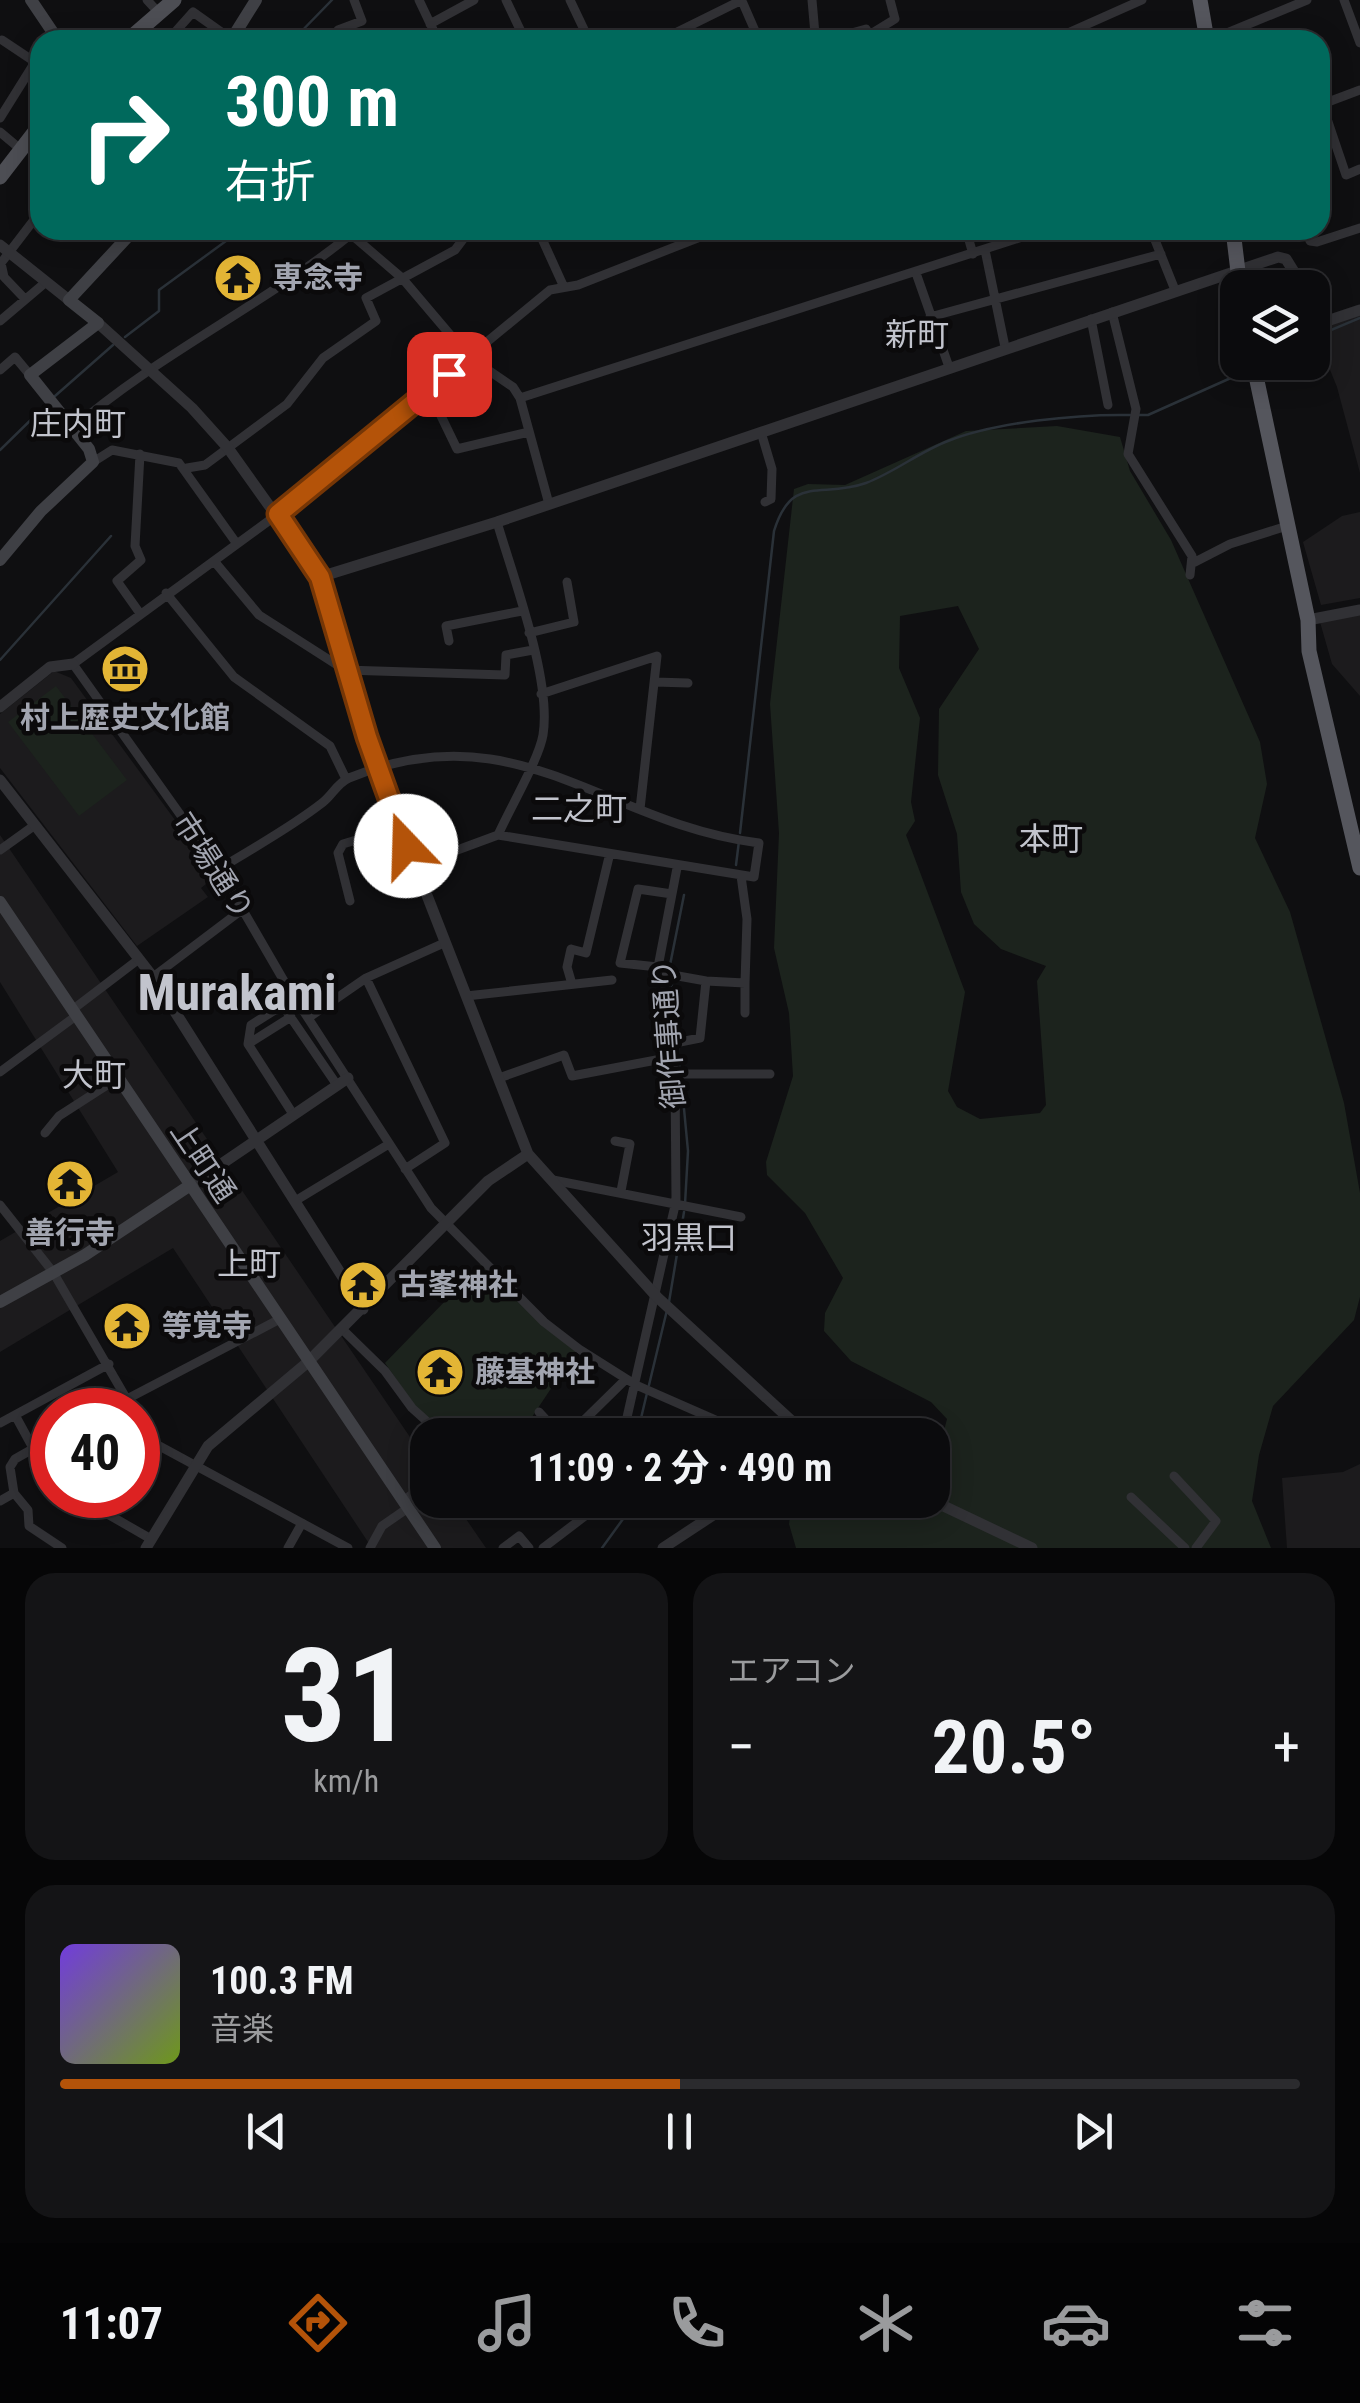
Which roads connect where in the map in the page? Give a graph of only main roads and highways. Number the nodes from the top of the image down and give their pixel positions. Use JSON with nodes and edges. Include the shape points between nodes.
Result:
{"nodes":[{"id":1,"x":31,"y":0,"type":"edge"},
{"id":2,"x":256,"y":0,"type":"edge"},
{"id":3,"x":1200,"y":0,"type":"edge"},
{"id":4,"x":166,"y":7,"type":"edge"},
{"id":5,"x":51,"y":30,"type":"edge"},
{"id":6,"x":140,"y":30,"type":"edge"},
{"id":7,"x":237,"y":30,"type":"edge"},
{"id":8,"x":1206,"y":30,"type":"edge"},
{"id":9,"x":30,"y":136,"type":"edge"},
{"id":10,"x":0,"y":176,"type":"edge"},
{"id":11,"x":125,"y":240,"type":"edge"},
{"id":12,"x":1234,"y":240,"type":"edge"},
{"id":13,"x":1238,"y":270,"type":"edge"},
{"id":14,"x":1256,"y":380,"type":"edge"},
{"id":15,"x":3,"y":556,"type":"edge"},
{"id":16,"x":1360,"y":868,"type":"edge"},
{"id":17,"x":2,"y":908,"type":"edge"},
{"id":18,"x":189,"y":1186,"type":"junction"},
{"id":19,"x":0,"y":1302,"type":"edge"},
{"id":20,"x":435,"y":1548,"type":"edge"}],
"edges":[{"from":1,"to":5,"type":"main road"},
{"from":2,"to":7,"type":"main road"},
{"from":3,"to":8,"type":"highway"},
{"from":4,"to":6,"type":"main road"},
{"from":9,"to":10,"type":"main road"},
{"from":11,"to":15,"type":"main road","via":[[68,300],[98,323],[30,375],[93,462]]},
{"from":12,"to":13,"type":"highway"},
{"from":14,"to":16,"type":"highway"},
{"from":17,"to":18,"type":"main road","name":"上町通"},
{"from":18,"to":19,"type":"main road"},
{"from":18,"to":20,"type":"main road","name":"上町通"}]}
